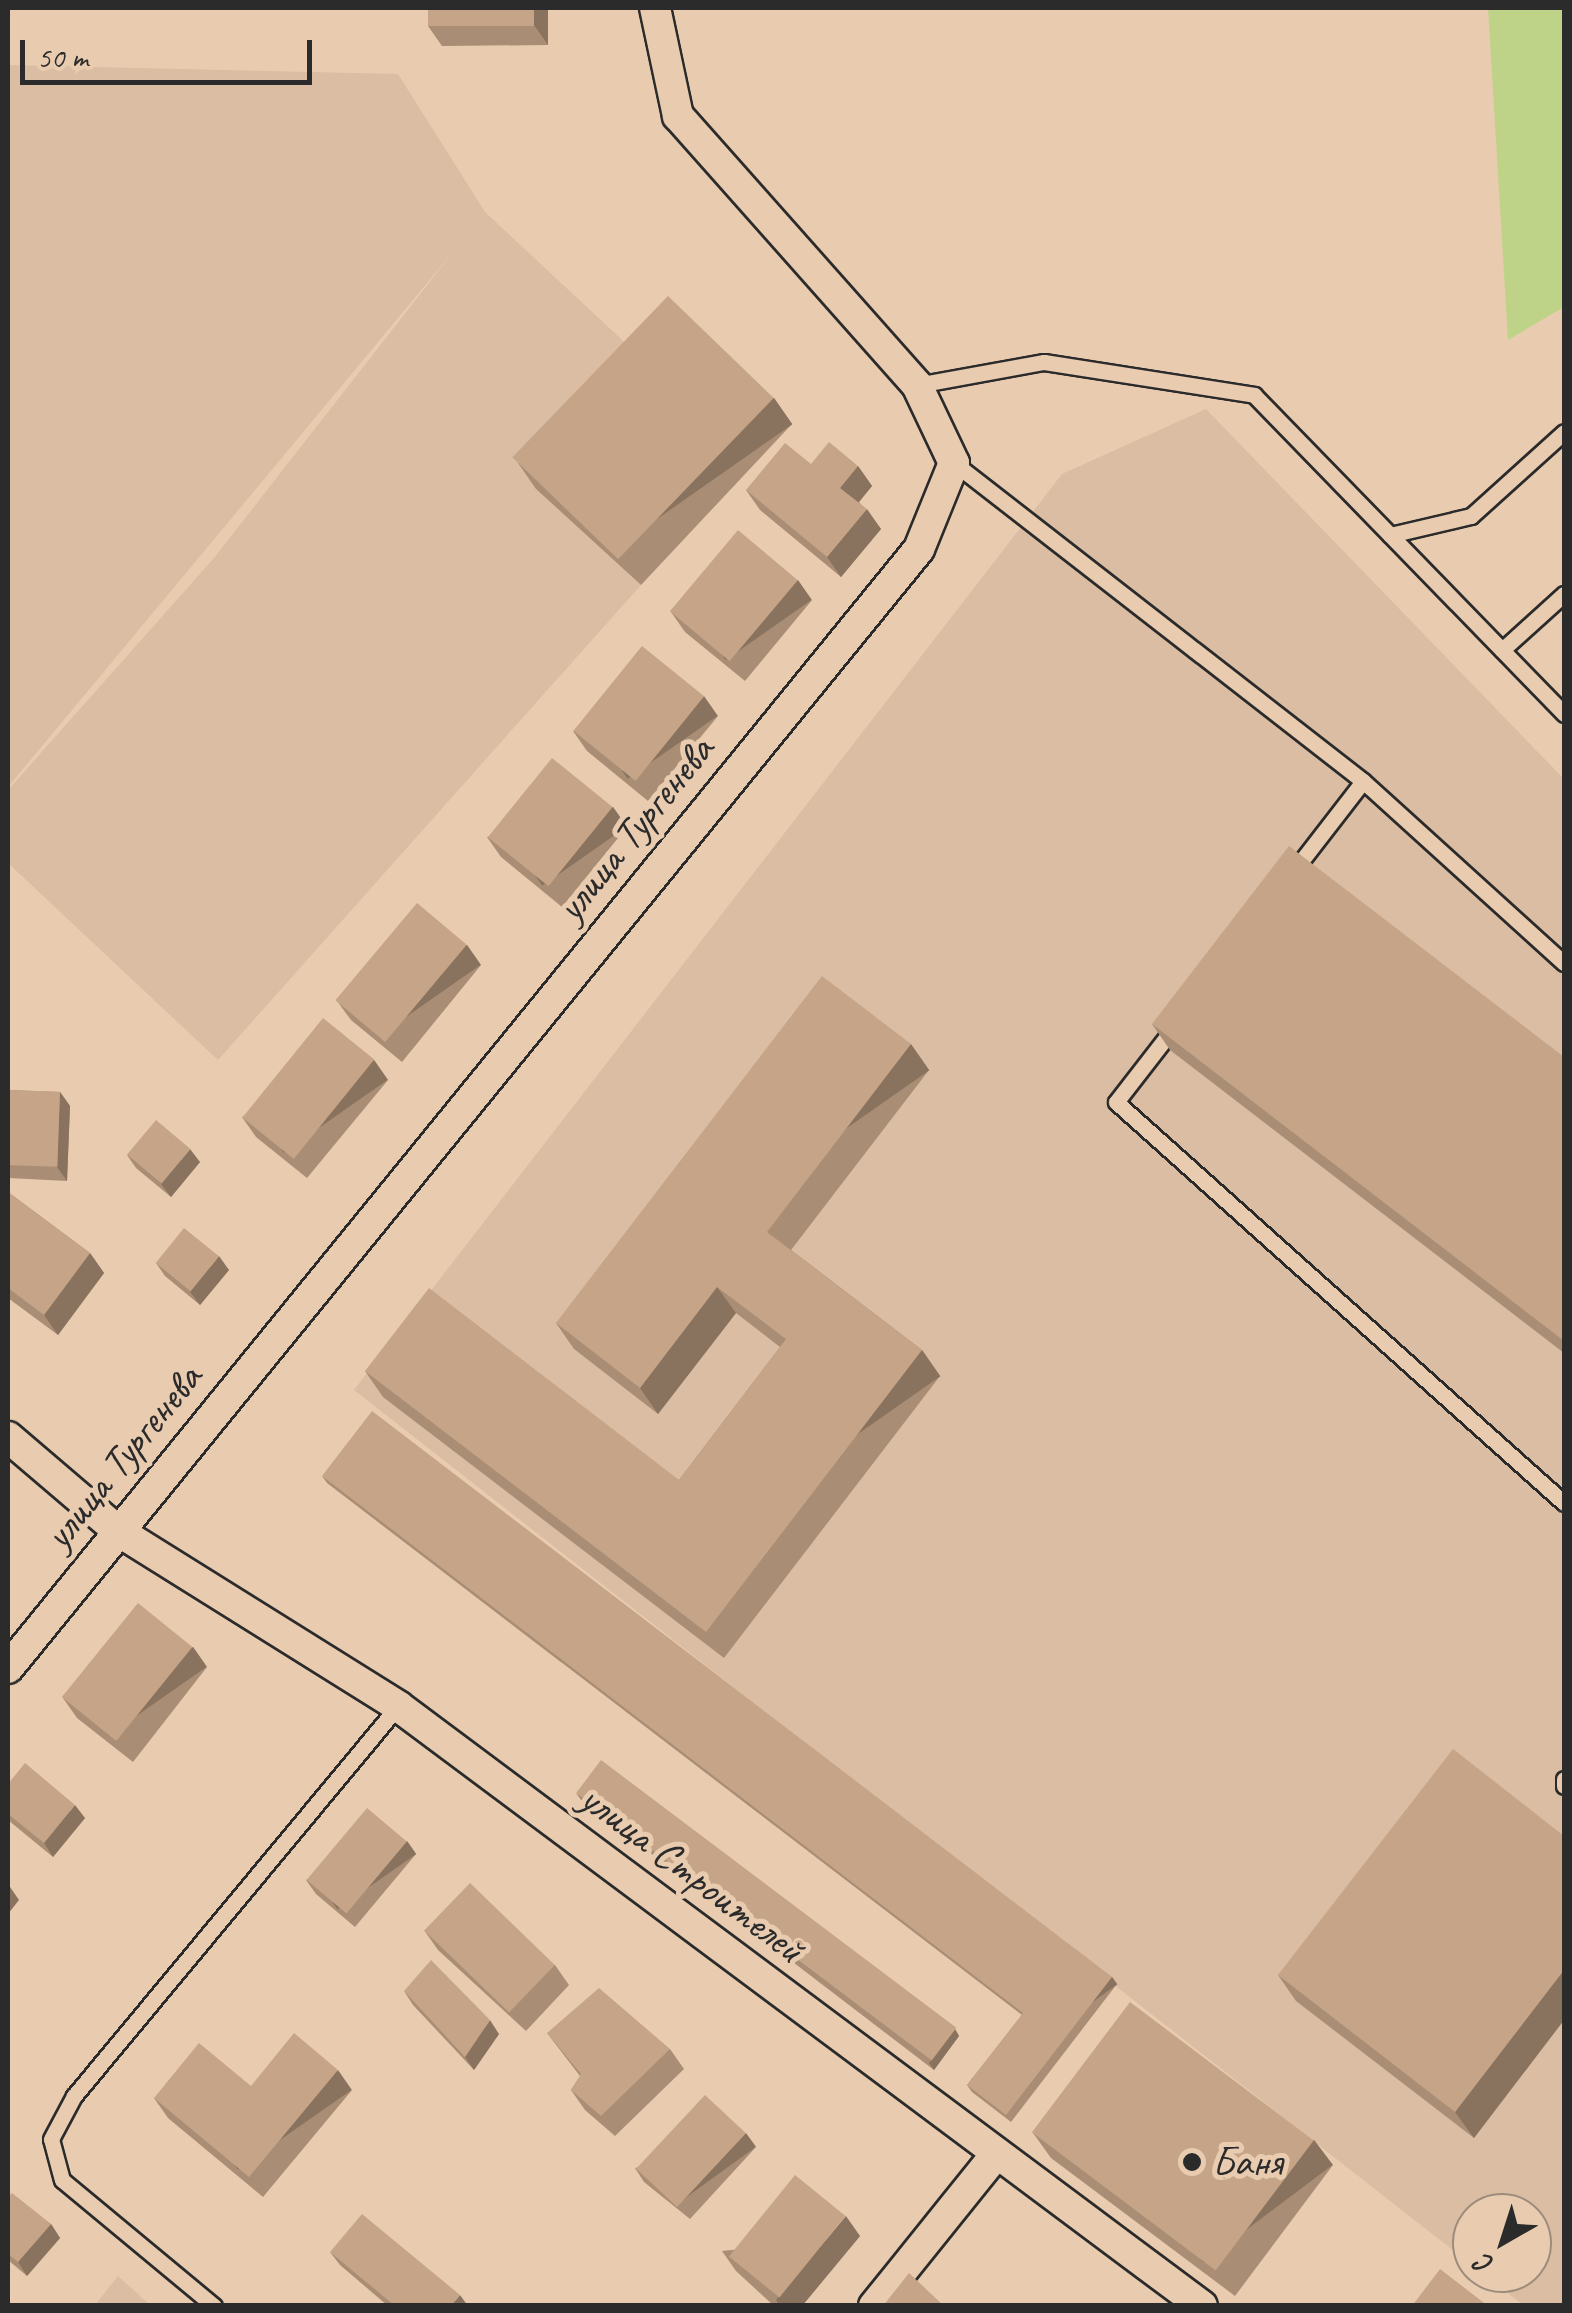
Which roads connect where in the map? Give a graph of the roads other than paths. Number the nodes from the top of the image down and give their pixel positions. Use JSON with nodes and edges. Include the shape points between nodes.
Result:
{"nodes":[{"id":1,"x":655,"y":8,"type":"edge"},
{"id":2,"x":917,"y":386,"type":"junction"},
{"id":3,"x":1564,"y":432,"type":"edge"},
{"id":4,"x":954,"y":464,"type":"junction"},
{"id":5,"x":1390,"y":535,"type":"junction"},
{"id":6,"x":1564,"y":594,"type":"edge"},
{"id":7,"x":1502,"y":650,"type":"junction"},
{"id":8,"x":1564,"y":714,"type":"edge"},
{"id":9,"x":1363,"y":781,"type":"junction"},
{"id":10,"x":1281,"y":888,"type":"edge"},
{"id":11,"x":1564,"y":963,"type":"edge"},
{"id":12,"x":1187,"y":1010,"type":"edge"},
{"id":13,"x":8,"y":1437,"type":"edge"},
{"id":14,"x":1564,"y":1503,"type":"edge"},
{"id":15,"x":118,"y":1531,"type":"junction"},
{"id":16,"x":8,"y":1668,"type":"edge"},
{"id":17,"x":398,"y":1706,"type":"junction"},
{"id":18,"x":996,"y":2154,"type":"junction"},
{"id":19,"x":214,"y":2306,"type":"edge"},
{"id":20,"x":874,"y":2306,"type":"edge"},
{"id":21,"x":1202,"y":2306,"type":"edge"}],
"edges":[{"from":1,"to":2,"type":"street","via":[[678,116]]},
{"from":2,"to":4,"type":"street"},
{"from":2,"to":5,"type":"lane","via":[[1044,362],[1254,395]]},
{"from":3,"to":5,"type":"lane","via":[[1471,516]]},
{"from":4,"to":9,"type":"lane"},
{"from":4,"to":15,"type":"street","name":"улица Тургенева","via":[[919,549]]},
{"from":5,"to":7,"type":"lane"},
{"from":6,"to":7,"type":"lane"},
{"from":7,"to":8,"type":"lane"},
{"from":9,"to":10,"type":"lane"},
{"from":9,"to":11,"type":"lane"},
{"from":12,"to":14,"type":"lane","via":[[1116,1102]]},
{"from":13,"to":15,"type":"street","name":"улица Строителей"},
{"from":15,"to":16,"type":"street","name":"улица Тургенева"},
{"from":15,"to":17,"type":"street","name":"улица Строителей"},
{"from":17,"to":18,"type":"street","name":"улица Строителей"},
{"from":17,"to":19,"type":"lane","via":[[74,2096],[50,2140],[62,2180]]},
{"from":18,"to":20,"type":"street"},
{"from":18,"to":21,"type":"street","name":"улица Строителей"}]}
